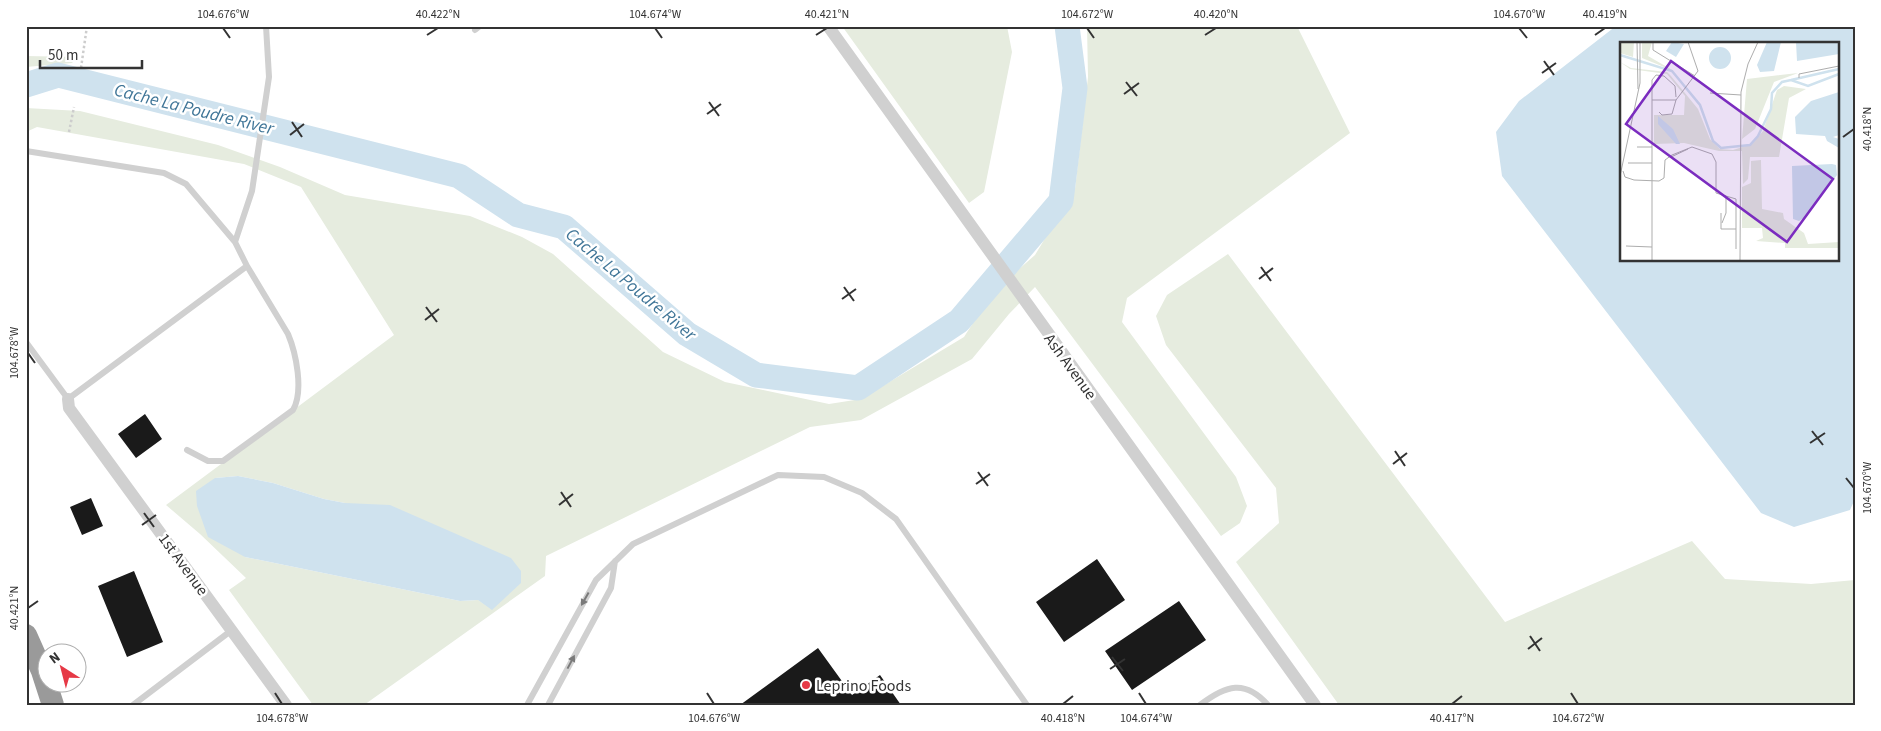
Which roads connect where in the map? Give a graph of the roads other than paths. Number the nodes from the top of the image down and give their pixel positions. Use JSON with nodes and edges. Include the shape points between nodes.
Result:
{"nodes":[{"id":1,"x":266,"y":26,"type":"edge"},
{"id":2,"x":828,"y":26,"type":"edge"},
{"id":3,"x":26,"y":151,"type":"edge"},
{"id":4,"x":235,"y":242,"type":"junction"},
{"id":5,"x":248,"y":266,"type":"junction"},
{"id":6,"x":26,"y":342,"type":"edge"},
{"id":7,"x":68,"y":399,"type":"junction"},
{"id":8,"x":187,"y":450,"type":"dead end"},
{"id":9,"x":615,"y":561,"type":"junction"},
{"id":10,"x":232,"y":630,"type":"junction"},
{"id":11,"x":26,"y":635,"type":"edge"},
{"id":12,"x":54,"y":705,"type":"edge"},
{"id":13,"x":133,"y":705,"type":"edge"},
{"id":14,"x":286,"y":705,"type":"edge"},
{"id":15,"x":527,"y":705,"type":"edge"},
{"id":16,"x":548,"y":705,"type":"edge"},
{"id":17,"x":1027,"y":705,"type":"edge"},
{"id":18,"x":1200,"y":705,"type":"edge"},
{"id":19,"x":1268,"y":705,"type":"edge"},
{"id":20,"x":1315,"y":705,"type":"edge"}],
"edges":[{"from":1,"to":4,"type":"lane","via":[[269,77],[252,191]]},
{"from":2,"to":20,"type":"street","name":"Ash Avenue"},
{"from":3,"to":4,"type":"lane","via":[[164,173],[186,184]]},
{"from":4,"to":5,"type":"lane"},
{"from":5,"to":7,"type":"lane"},
{"from":5,"to":8,"type":"lane","via":[[292,345],[298,392],[296,404],[293,410],[223,461],[208,461]]},
{"from":6,"to":7,"type":"lane"},
{"from":7,"to":10,"type":"street","name":"1st Avenue","via":[[69,408]]},
{"from":9,"to":15,"type":"lane","one_way":true,"via":[[596,580]]},
{"from":16,"to":9,"type":"lane","one_way":true,"via":[[611,588]]},
{"from":9,"to":17,"type":"lane","via":[[632,544],[778,474],[824,477],[862,493],[896,519]]},
{"from":10,"to":13,"type":"lane"},
{"from":10,"to":14,"type":"street","name":"1st Avenue"},
{"from":11,"to":12,"type":"highway"},
{"from":18,"to":19,"type":"lane","via":[[1215,693],[1237,687],[1258,694]]}]}
